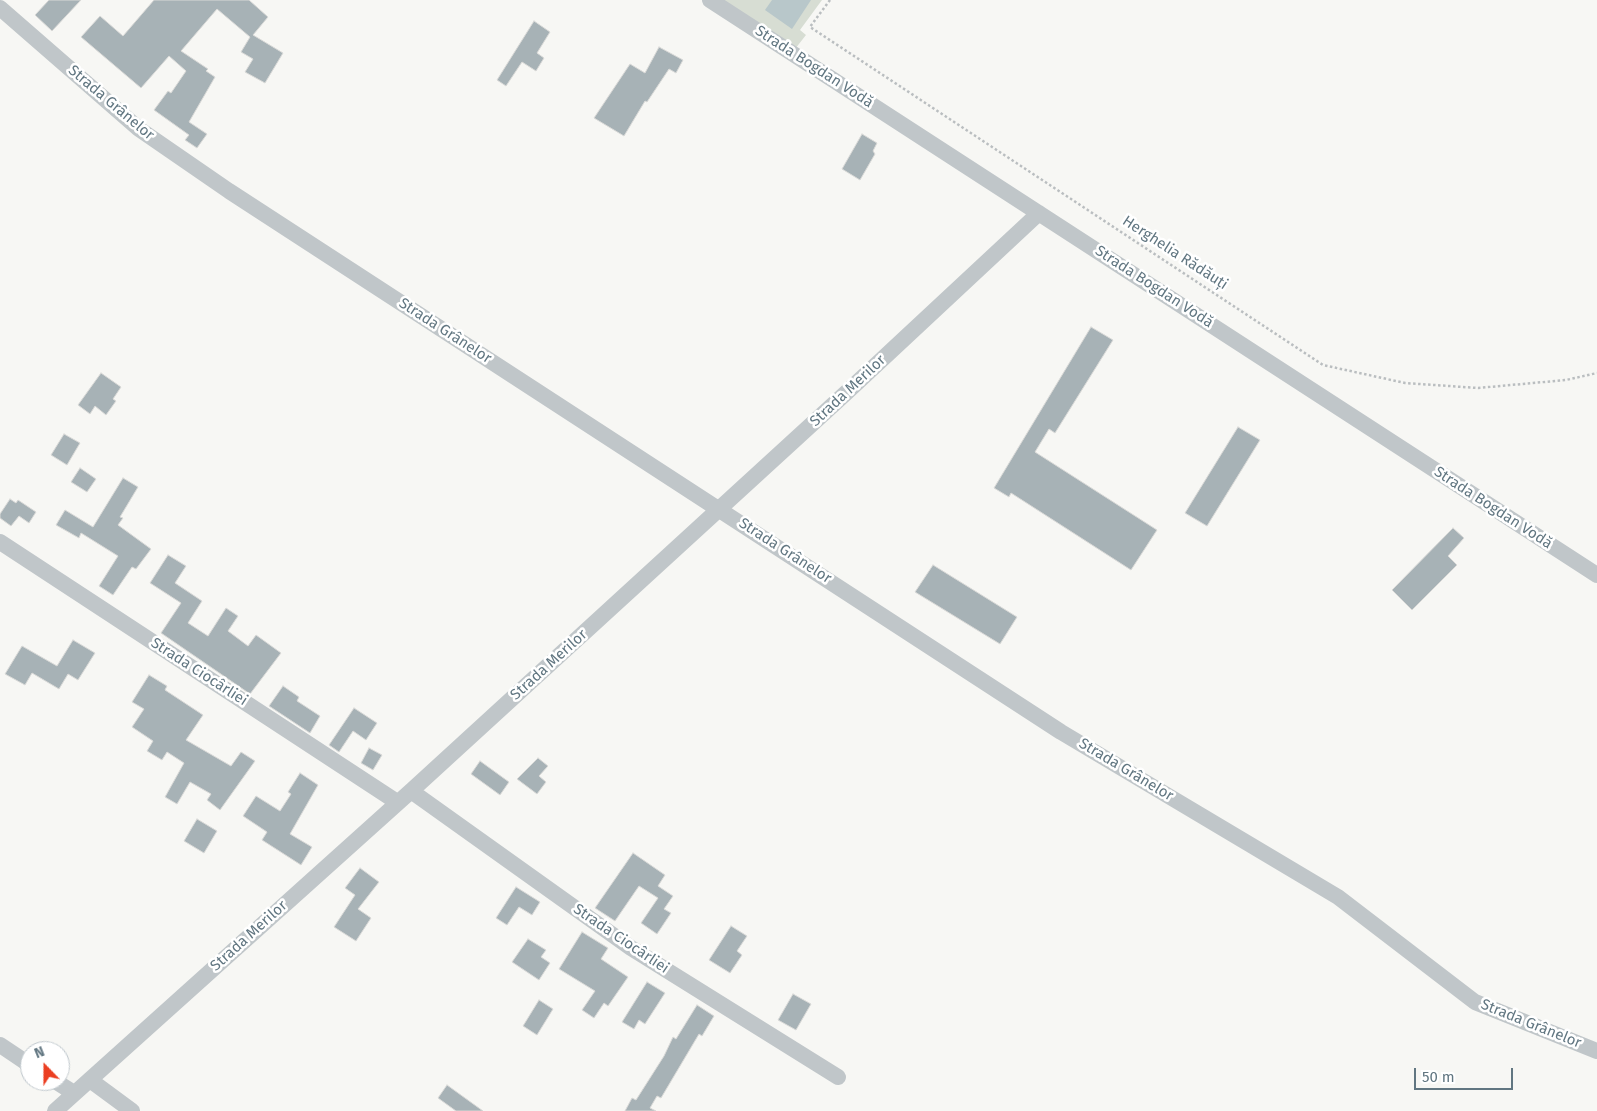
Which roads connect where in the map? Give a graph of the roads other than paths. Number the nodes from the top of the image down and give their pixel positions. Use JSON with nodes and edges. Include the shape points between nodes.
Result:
{"nodes":[{"id":1,"x":710,"y":0,"type":"edge"},
{"id":2,"x":0,"y":8,"type":"edge"},
{"id":3,"x":1039,"y":213,"type":"junction"},
{"id":4,"x":720,"y":509,"type":"junction"},
{"id":5,"x":0,"y":542,"type":"edge"},
{"id":6,"x":1597,"y":575,"type":"edge"},
{"id":7,"x":411,"y":791,"type":"junction"},
{"id":8,"x":398,"y":802,"type":"junction"},
{"id":9,"x":0,"y":1045,"type":"edge"},
{"id":10,"x":1597,"y":1050,"type":"edge"},
{"id":11,"x":20,"y":1058,"type":"edge"},
{"id":12,"x":838,"y":1076,"type":"dead end"},
{"id":13,"x":90,"y":1080,"type":"junction"},
{"id":14,"x":70,"y":1090,"type":"edge"},
{"id":15,"x":74,"y":1093,"type":"junction"},
{"id":16,"x":55,"y":1111,"type":"edge"},
{"id":17,"x":132,"y":1111,"type":"edge"}],
"edges":[{"from":1,"to":3,"type":"street","name":"Strada Bogdan Vodă"},
{"from":2,"to":4,"type":"street","name":"Strada Grânelor","via":[[139,130]]},
{"from":3,"to":4,"type":"street","name":"Strada Merilor"},
{"from":3,"to":6,"type":"street","name":"Strada Bogdan Vodă"},
{"from":4,"to":7,"type":"street","name":"Strada Merilor"},
{"from":4,"to":10,"type":"street","name":"Strada Grânelor","via":[[1062,732],[1338,897],[1475,1002]]},
{"from":5,"to":8,"type":"street","name":"Strada Ciocârliei"},
{"from":7,"to":8,"type":"street","name":"Strada Merilor"},
{"from":7,"to":12,"type":"street","name":"Strada Ciocârliei","via":[[632,948]]},
{"from":8,"to":13,"type":"street","name":"Strada Merilor"},
{"from":9,"to":11,"type":"street"},
{"from":13,"to":15,"type":"street","name":"Strada Merilor"},
{"from":13,"to":17,"type":"street"},
{"from":14,"to":15,"type":"street"},
{"from":15,"to":16,"type":"street","name":"Strada Merilor"}]}
